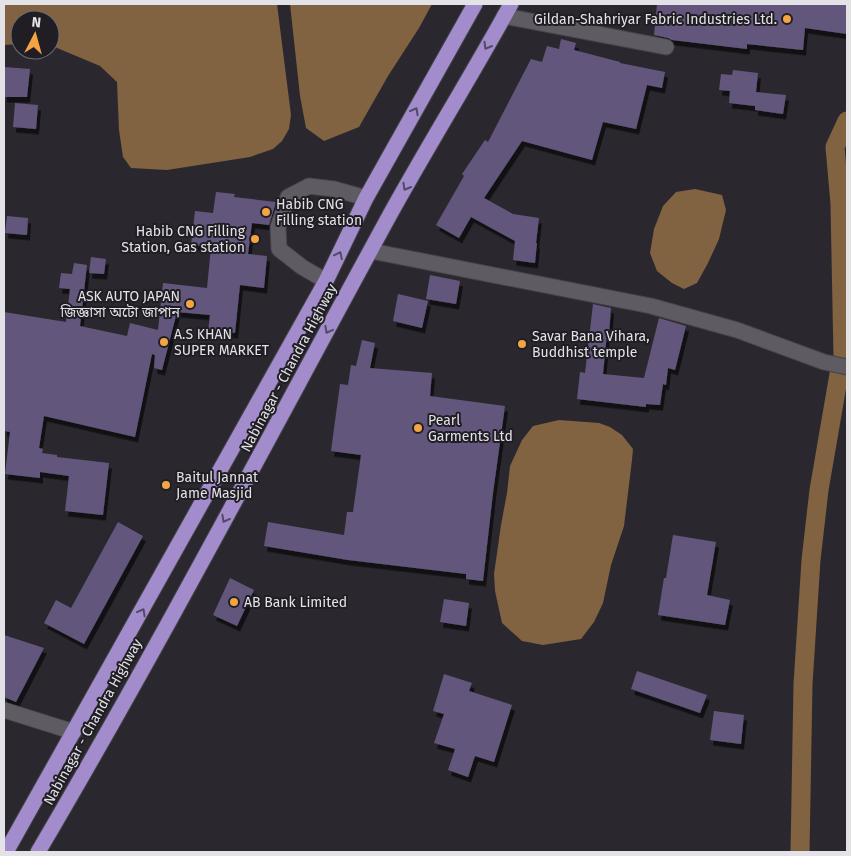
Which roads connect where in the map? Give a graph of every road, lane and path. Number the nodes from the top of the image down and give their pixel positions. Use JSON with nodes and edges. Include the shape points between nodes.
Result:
{"nodes":[{"id":1,"x":476,"y":4,"type":"edge"},
{"id":2,"x":507,"y":10,"type":"edge"},
{"id":3,"x":666,"y":46,"type":"dead end"},
{"id":4,"x":366,"y":198,"type":"junction"},
{"id":5,"x":371,"y":251,"type":"junction"},
{"id":6,"x":326,"y":281,"type":"junction"},
{"id":7,"x":847,"y":367,"type":"edge"},
{"id":8,"x":4,"y":710,"type":"edge"},
{"id":9,"x":74,"y":732,"type":"junction"},
{"id":10,"x":6,"y":852,"type":"edge"},
{"id":11,"x":38,"y":852,"type":"edge"}],
"edges":[{"from":4,"to":1,"type":"highway","name":"Nabinagar - Chandra Highway","one_way":true},
{"from":2,"to":3,"type":"street"},
{"from":2,"to":5,"type":"highway","name":"Nabinagar - Chandra Highway","one_way":true},
{"from":6,"to":4,"type":"highway","name":"Nabinagar - Chandra Highway","one_way":true},
{"from":4,"to":6,"type":"street","via":[[309,186],[288,197],[278,227],[279,249]]},
{"from":5,"to":7,"type":"street","via":[[651,306],[737,330],[824,362]]},
{"from":5,"to":11,"type":"highway","name":"Nabinagar - Chandra Highway","one_way":true,"via":[[236,500]]},
{"from":9,"to":6,"type":"highway","name":"Nabinagar - Chandra Highway","one_way":true},
{"from":8,"to":9,"type":"street"},
{"from":9,"to":10,"type":"highway","name":"Nabinagar - Chandra Highway"}]}
